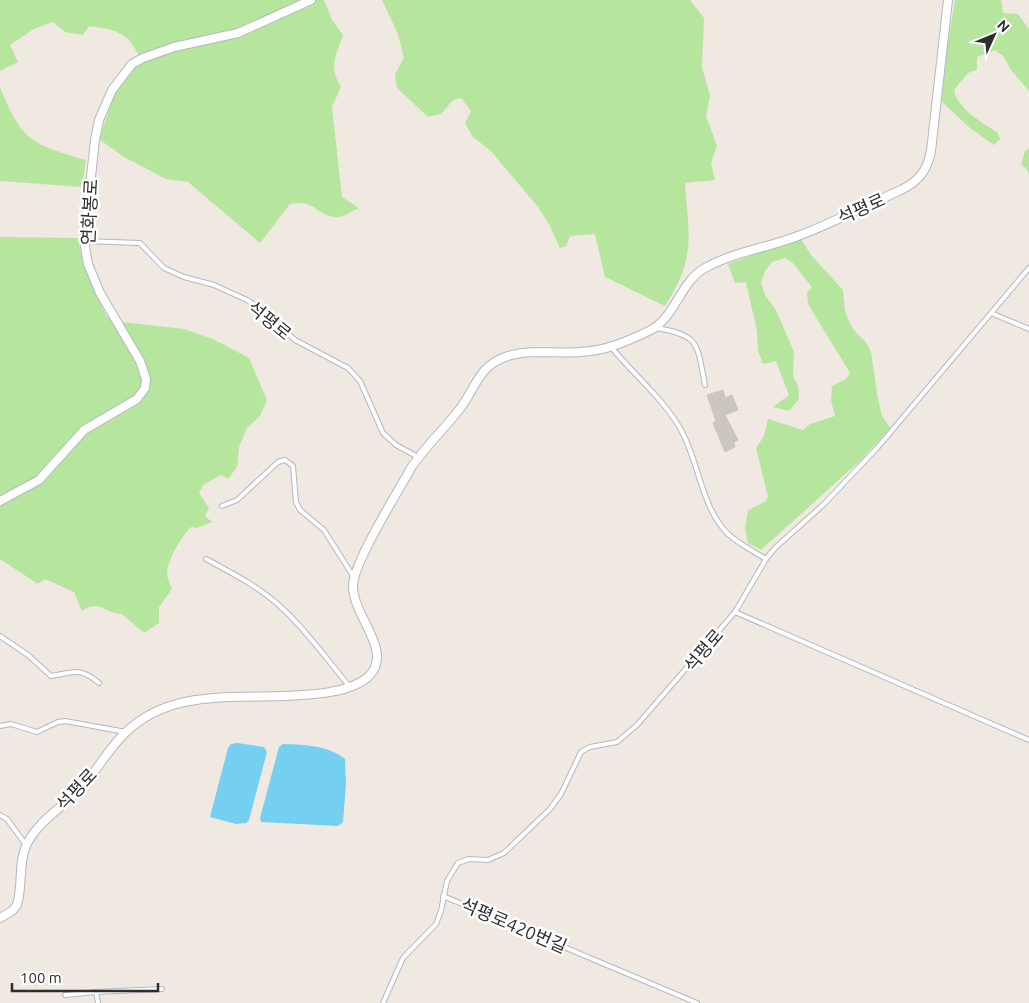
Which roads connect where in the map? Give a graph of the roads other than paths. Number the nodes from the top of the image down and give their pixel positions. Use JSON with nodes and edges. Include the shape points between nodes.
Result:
{"nodes":[{"id":1,"x":311,"y":0,"type":"edge"},
{"id":2,"x":948,"y":0,"type":"edge"},
{"id":3,"x":84,"y":241,"type":"junction"},
{"id":4,"x":1029,"y":268,"type":"edge"},
{"id":5,"x":991,"y":313,"type":"junction"},
{"id":6,"x":654,"y":328,"type":"junction"},
{"id":7,"x":1029,"y":329,"type":"edge"},
{"id":8,"x":612,"y":348,"type":"junction"},
{"id":9,"x":705,"y":385,"type":"dead end"},
{"id":10,"x":418,"y":458,"type":"junction"},
{"id":11,"x":0,"y":501,"type":"edge"},
{"id":12,"x":222,"y":506,"type":"dead end"},
{"id":13,"x":766,"y":559,"type":"junction"},
{"id":14,"x":206,"y":560,"type":"dead end"},
{"id":15,"x":353,"y":576,"type":"junction"},
{"id":16,"x":735,"y":612,"type":"junction"},
{"id":17,"x":0,"y":636,"type":"edge"},
{"id":18,"x":99,"y":683,"type":"dead end"},
{"id":19,"x":350,"y":687,"type":"junction"},
{"id":20,"x":0,"y":726,"type":"edge"},
{"id":21,"x":126,"y":732,"type":"junction"},
{"id":22,"x":1029,"y":740,"type":"edge"},
{"id":23,"x":0,"y":815,"type":"edge"},
{"id":24,"x":26,"y":845,"type":"junction"},
{"id":25,"x":443,"y":896,"type":"junction"},
{"id":26,"x":0,"y":918,"type":"edge"},
{"id":27,"x":162,"y":989,"type":"dead end"},
{"id":28,"x":96,"y":992,"type":"junction"},
{"id":29,"x":65,"y":995,"type":"dead end"},
{"id":30,"x":98,"y":1003,"type":"edge"},
{"id":31,"x":383,"y":1003,"type":"edge"},
{"id":32,"x":697,"y":1003,"type":"edge"}],
"edges":[{"from":1,"to":3,"type":"street","name":"연화봉로","via":[[238,33],[154,53],[132,64],[112,90],[99,120]]},
{"from":2,"to":6,"type":"street","name":"석평로","via":[[932,151],[923,174],[914,184],[797,236],[720,260],[702,269],[663,321]]},
{"from":3,"to":10,"type":"lane","name":"석평로","via":[[135,241],[164,268],[214,285],[255,304],[295,340],[348,368],[360,381],[383,433]]},
{"from":3,"to":11,"type":"street","name":"연화봉로","via":[[88,264],[100,293],[140,361],[146,379],[145,388],[137,399],[84,430],[39,480]]},
{"from":4,"to":5,"type":"lane","name":"석평로"},
{"from":5,"to":7,"type":"lane"},
{"from":5,"to":13,"type":"lane","name":"석평로","via":[[862,464]]},
{"from":6,"to":8,"type":"street","name":"석평로"},
{"from":6,"to":9,"type":"lane","via":[[684,334],[692,339]]},
{"from":8,"to":10,"type":"street","name":"석평로","via":[[526,353],[496,362],[474,384],[461,409]]},
{"from":8,"to":13,"type":"lane","via":[[681,429],[721,526],[738,542]]},
{"from":10,"to":15,"type":"street","name":"석평로"},
{"from":12,"to":15,"type":"lane","via":[[237,500],[278,462],[289,462],[300,510],[324,530]]},
{"from":13,"to":16,"type":"lane","name":"석평로"},
{"from":14,"to":19,"type":"lane","via":[[248,583],[281,607]]},
{"from":15,"to":19,"type":"street","name":"석평로","via":[[354,602],[379,655],[370,674]]},
{"from":16,"to":22,"type":"lane"},
{"from":16,"to":25,"type":"lane","name":"석평로","via":[[627,735],[617,742],[581,752],[561,794],[515,844],[495,858],[458,863],[447,881]]},
{"from":17,"to":18,"type":"lane","via":[[51,676],[77,671]]},
{"from":19,"to":21,"type":"street","name":"석평로","via":[[302,695],[175,702],[144,716]]},
{"from":20,"to":21,"type":"lane","via":[[11,724],[37,732],[65,721]]},
{"from":21,"to":24,"type":"street","name":"석평로","via":[[82,786]]},
{"from":23,"to":24,"type":"lane"},
{"from":24,"to":26,"type":"street","via":[[17,905]]},
{"from":25,"to":31,"type":"lane","name":"석평로420번길","via":[[436,924],[403,958]]},
{"from":25,"to":32,"type":"lane","name":"석평로420번길"},
{"from":27,"to":28,"type":"lane"},
{"from":28,"to":29,"type":"lane"},
{"from":28,"to":30,"type":"lane"}]}
